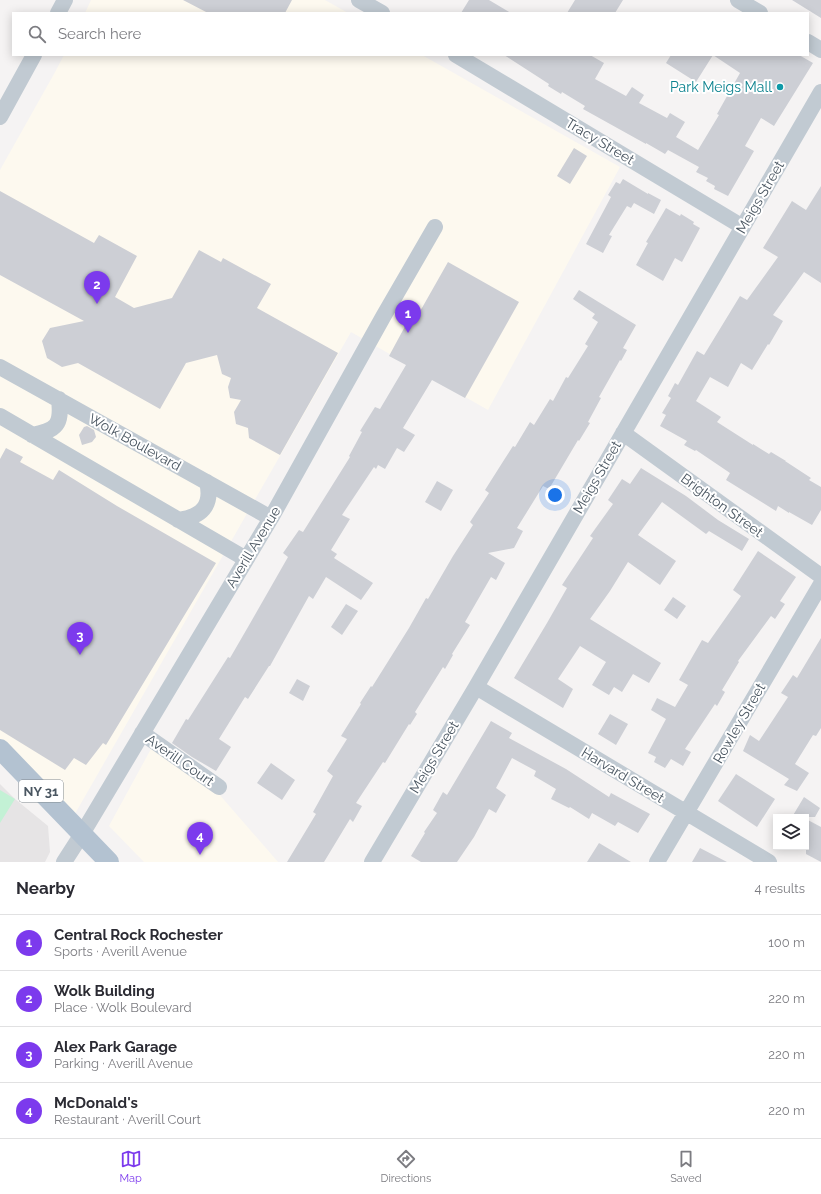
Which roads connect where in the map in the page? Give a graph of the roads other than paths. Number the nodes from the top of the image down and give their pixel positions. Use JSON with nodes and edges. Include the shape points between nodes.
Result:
{"nodes":[{"id":1,"x":65,"y":0,"type":"edge"},
{"id":2,"x":359,"y":0,"type":"edge"},
{"id":3,"x":738,"y":0,"type":"edge"},
{"id":4,"x":59,"y":12,"type":"edge"},
{"id":5,"x":380,"y":12,"type":"edge"},
{"id":6,"x":758,"y":12,"type":"edge"},
{"id":7,"x":809,"y":43,"type":"edge"},
{"id":8,"x":821,"y":50,"type":"edge"},
{"id":9,"x":33,"y":56,"type":"edge"},
{"id":10,"x":458,"y":56,"type":"edge"},
{"id":11,"x":821,"y":92,"type":"edge"},
{"id":12,"x":0,"y":117,"type":"edge"},
{"id":13,"x":435,"y":227,"type":"dead end"},
{"id":14,"x":743,"y":227,"type":"junction"},
{"id":15,"x":0,"y":366,"type":"edge"},
{"id":16,"x":18,"y":377,"type":"junction"},
{"id":17,"x":0,"y":382,"type":"edge"},
{"id":18,"x":58,"y":399,"type":"junction"},
{"id":19,"x":0,"y":416,"type":"edge"},
{"id":20,"x":623,"y":433,"type":"junction"},
{"id":21,"x":32,"y":435,"type":"junction"},
{"id":22,"x":207,"y":482,"type":"junction"},
{"id":23,"x":271,"y":518,"type":"junction"},
{"id":24,"x":178,"y":520,"type":"junction"},
{"id":25,"x":246,"y":559,"type":"junction"},
{"id":26,"x":821,"y":576,"type":"edge"},
{"id":27,"x":821,"y":584,"type":"edge"},
{"id":28,"x":476,"y":687,"type":"junction"},
{"id":29,"x":142,"y":733,"type":"junction"},
{"id":30,"x":0,"y":749,"type":"edge"},
{"id":31,"x":219,"y":787,"type":"dead end"},
{"id":32,"x":686,"y":813,"type":"junction"},
{"id":33,"x":82,"y":834,"type":"junction"},
{"id":34,"x":64,"y":862,"type":"edge"},
{"id":35,"x":109,"y":862,"type":"edge"},
{"id":36,"x":372,"y":862,"type":"edge"},
{"id":37,"x":657,"y":862,"type":"edge"},
{"id":38,"x":769,"y":862,"type":"edge"}],
"edges":[{"from":1,"to":4,"type":"street"},
{"from":2,"to":5,"type":"street"},
{"from":3,"to":6,"type":"street"},
{"from":7,"to":8,"type":"street"},
{"from":9,"to":12,"type":"street"},
{"from":10,"to":14,"type":"street","name":"Tracy Street"},
{"from":11,"to":14,"type":"street","name":"Meigs Street"},
{"from":13,"to":23,"type":"street","name":"Averill Avenue"},
{"from":14,"to":20,"type":"street","name":"Meigs Street"},
{"from":15,"to":16,"type":"street","name":"Wolk Boulevard"},
{"from":16,"to":17,"type":"street"},
{"from":16,"to":18,"type":"street","name":"Wolk Boulevard"},
{"from":18,"to":21,"type":"street","via":[[59,421],[46,432]]},
{"from":18,"to":22,"type":"street","name":"Wolk Boulevard"},
{"from":19,"to":21,"type":"street"},
{"from":20,"to":26,"type":"street","name":"Brighton Street"},
{"from":20,"to":28,"type":"street","name":"Meigs Street"},
{"from":21,"to":24,"type":"street"},
{"from":22,"to":23,"type":"street","name":"Wolk Boulevard"},
{"from":22,"to":24,"type":"street","via":[[209,498],[206,506],[190,518]]},
{"from":23,"to":25,"type":"street","name":"Averill Avenue"},
{"from":24,"to":25,"type":"street"},
{"from":25,"to":29,"type":"street","name":"Averill Avenue"},
{"from":27,"to":32,"type":"street","name":"Rowley Street"},
{"from":28,"to":32,"type":"street","name":"Harvard Street"},
{"from":28,"to":36,"type":"street","name":"Meigs Street"},
{"from":29,"to":31,"type":"street","name":"Averill Court"},
{"from":29,"to":33,"type":"street","name":"Averill Avenue"},
{"from":30,"to":33,"type":"main road","number":"NY 31"},
{"from":32,"to":37,"type":"street","name":"Rowley Street"},
{"from":32,"to":38,"type":"street","name":"Harvard Street"},
{"from":33,"to":34,"type":"street","name":"Averill Avenue"},
{"from":33,"to":35,"type":"main road","number":"NY 31"}]}
